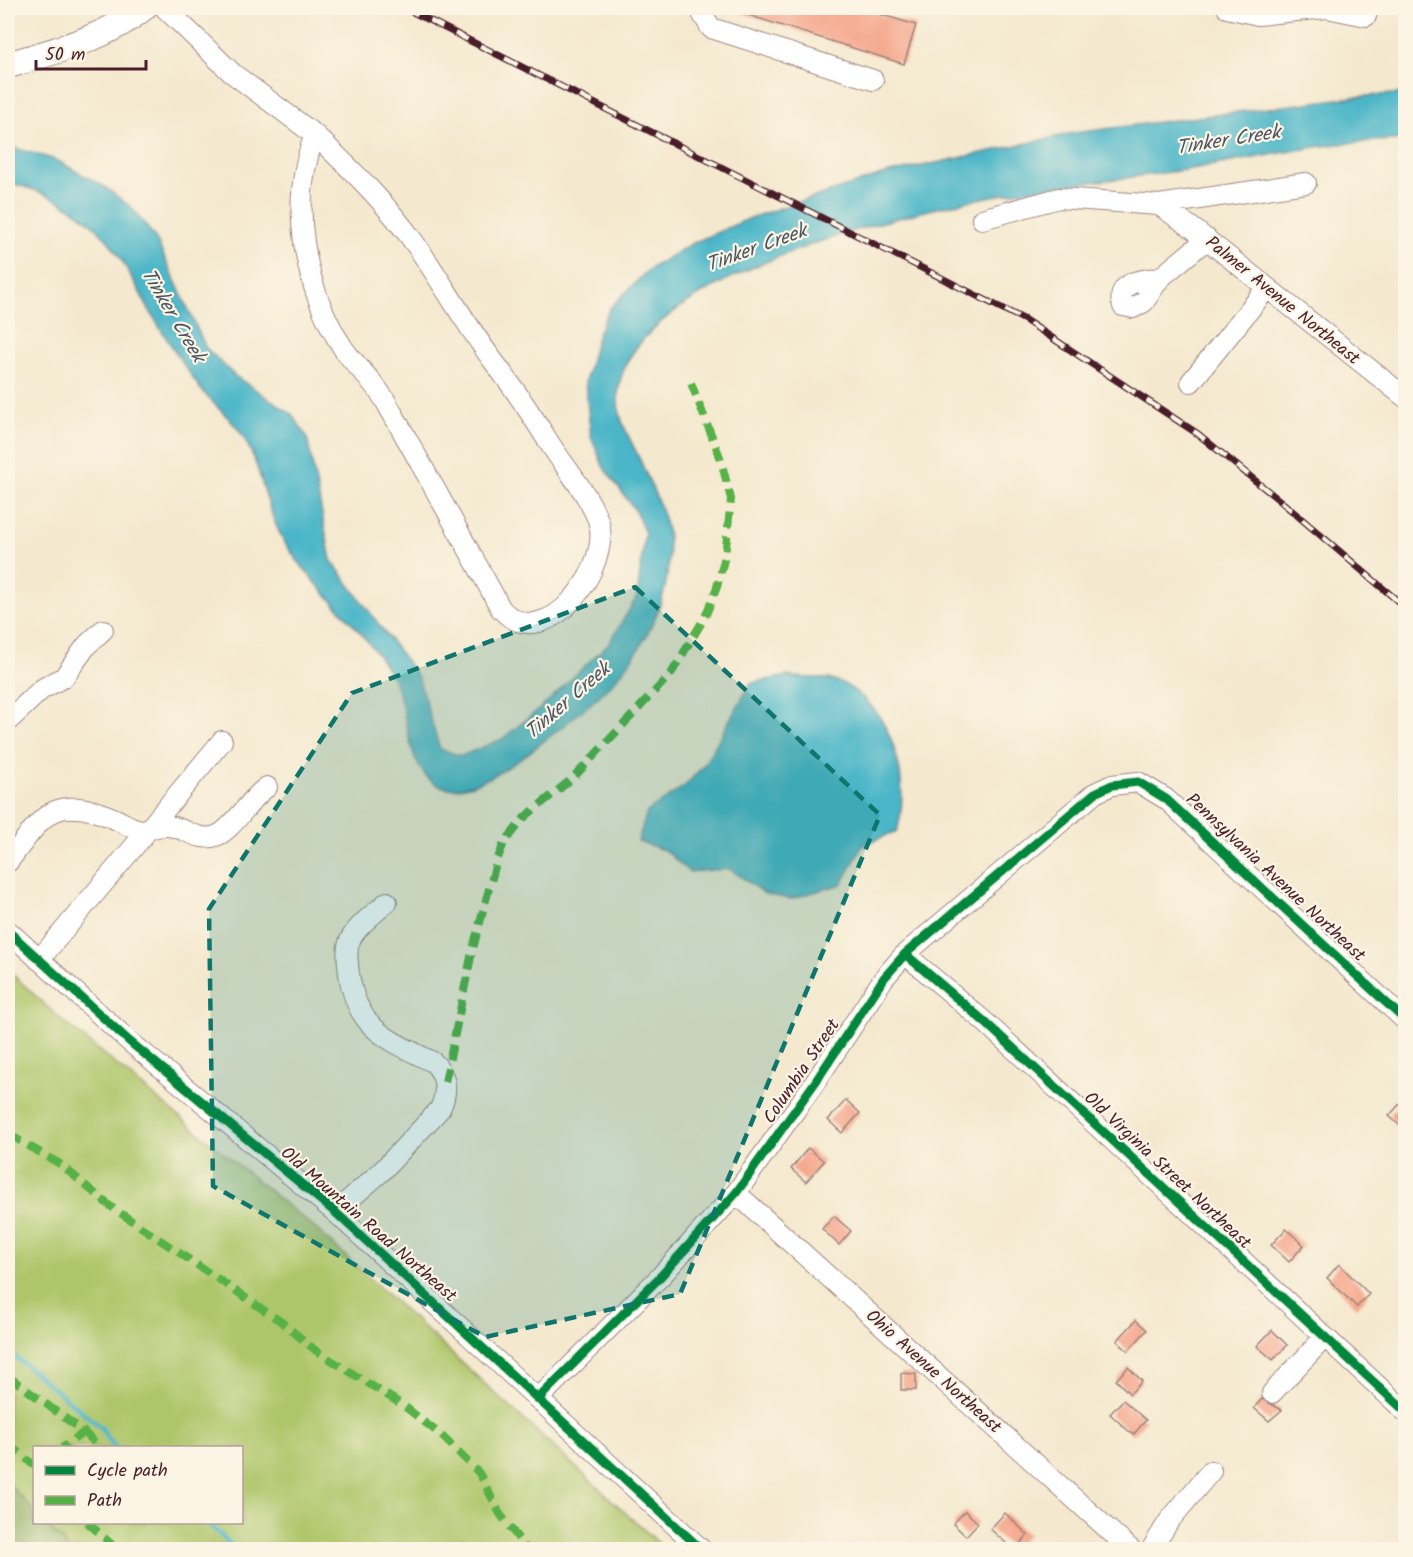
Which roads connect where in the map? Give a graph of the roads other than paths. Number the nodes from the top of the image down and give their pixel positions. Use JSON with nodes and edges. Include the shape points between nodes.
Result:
{"nodes":[{"id":1,"x":143,"y":8,"type":"edge"},
{"id":2,"x":165,"y":8,"type":"edge"},
{"id":3,"x":703,"y":8,"type":"edge"},
{"id":4,"x":1227,"y":8,"type":"edge"},
{"id":5,"x":1326,"y":8,"type":"edge"},
{"id":6,"x":1366,"y":16,"type":"dead end"},
{"id":7,"x":8,"y":65,"type":"edge"},
{"id":8,"x":873,"y":80,"type":"dead end"},
{"id":9,"x":315,"y":135,"type":"junction"},
{"id":10,"x":1306,"y":183,"type":"dead end"},
{"id":11,"x":1159,"y":205,"type":"junction"},
{"id":12,"x":982,"y":219,"type":"dead end"},
{"id":13,"x":1207,"y":239,"type":"junction"},
{"id":14,"x":1160,"y":278,"type":"dead end"},
{"id":15,"x":1267,"y":288,"type":"junction"},
{"id":16,"x":1191,"y":382,"type":"dead end"},
{"id":17,"x":1406,"y":398,"type":"edge"},
{"id":18,"x":103,"y":630,"type":"dead end"},
{"id":19,"x":8,"y":721,"type":"edge"},
{"id":20,"x":222,"y":741,"type":"dead end"},
{"id":21,"x":1112,"y":785,"type":"joint"},
{"id":22,"x":267,"y":787,"type":"dead end"},
{"id":23,"x":148,"y":830,"type":"junction"},
{"id":24,"x":8,"y":862,"type":"edge"},
{"id":25,"x":387,"y":902,"type":"dead end"},
{"id":26,"x":8,"y":931,"type":"edge"},
{"id":27,"x":905,"y":954,"type":"junction"},
{"id":28,"x":39,"y":960,"type":"junction"},
{"id":29,"x":1406,"y":1021,"type":"edge"},
{"id":30,"x":736,"y":1193,"type":"junction"},
{"id":31,"x":335,"y":1212,"type":"junction"},
{"id":32,"x":1324,"y":1338,"type":"junction"},
{"id":33,"x":1272,"y":1393,"type":"dead end"},
{"id":34,"x":539,"y":1398,"type":"junction"},
{"id":35,"x":1406,"y":1412,"type":"edge"},
{"id":36,"x":1211,"y":1471,"type":"dead end"},
{"id":37,"x":702,"y":1550,"type":"edge"},
{"id":38,"x":1131,"y":1550,"type":"edge"},
{"id":39,"x":1151,"y":1550,"type":"edge"}],
"edges":[{"from":1,"to":7,"type":"main road","via":[[92,38]]},
{"from":2,"to":9,"type":"street","via":[[232,73]]},
{"from":3,"to":8,"type":"street","via":[[711,28]]},
{"from":4,"to":5,"type":"street","via":[[1258,15]]},
{"from":5,"to":6,"type":"street"},
{"from":9,"to":9,"type":"street","via":[[351,168],[415,243],[572,474],[598,521],[601,547],[597,560],[573,597],[548,621],[518,623],[501,609],[382,396],[332,329],[312,278],[301,198],[302,176]]},
{"from":10,"to":11,"type":"street"},
{"from":11,"to":12,"type":"street","via":[[1059,198]]},
{"from":11,"to":13,"type":"street","name":"Palmer Avenue Northeast"},
{"from":13,"to":14,"type":"street"},
{"from":13,"to":15,"type":"street","name":"Palmer Avenue Northeast"},
{"from":15,"to":16,"type":"street"},
{"from":15,"to":17,"type":"street","name":"Palmer Avenue Northeast"},
{"from":18,"to":19,"type":"street","via":[[64,677],[42,689]]},
{"from":20,"to":23,"type":"street"},
{"from":21,"to":27,"type":"street","name":"Columbia Street","via":[[1074,809]]},
{"from":21,"to":29,"type":"street","name":"Pennsylvania Avenue Northeast","via":[[1138,782],[1166,799]]},
{"from":22,"to":23,"type":"street","via":[[253,796],[218,835],[207,838],[169,824]]},
{"from":23,"to":24,"type":"street","via":[[138,830],[87,809],[57,809],[39,820]]},
{"from":23,"to":28,"type":"street"},
{"from":25,"to":31,"type":"street","via":[[349,940],[356,1002],[362,1016],[381,1036],[440,1069],[445,1099],[382,1171]]},
{"from":26,"to":28,"type":"street","name":"Old Mountain Road Northeast"},
{"from":27,"to":30,"type":"street","name":"Columbia Street","via":[[884,978]]},
{"from":27,"to":32,"type":"street","name":"Old Virginia Street Northeast","via":[[986,1023]]},
{"from":28,"to":31,"type":"street","name":"Old Mountain Road Northeast","via":[[171,1077]]},
{"from":30,"to":34,"type":"street","name":"Columbia Street","via":[[660,1277]]},
{"from":30,"to":38,"type":"street","name":"Ohio Avenue Northeast"},
{"from":31,"to":34,"type":"street","name":"Old Mountain Road Northeast"},
{"from":32,"to":33,"type":"street"},
{"from":32,"to":35,"type":"street","name":"Old Virginia Street Northeast"},
{"from":34,"to":37,"type":"street","name":"Old Mountain Road Northeast"},
{"from":36,"to":39,"type":"street","via":[[1169,1521]]}]}
